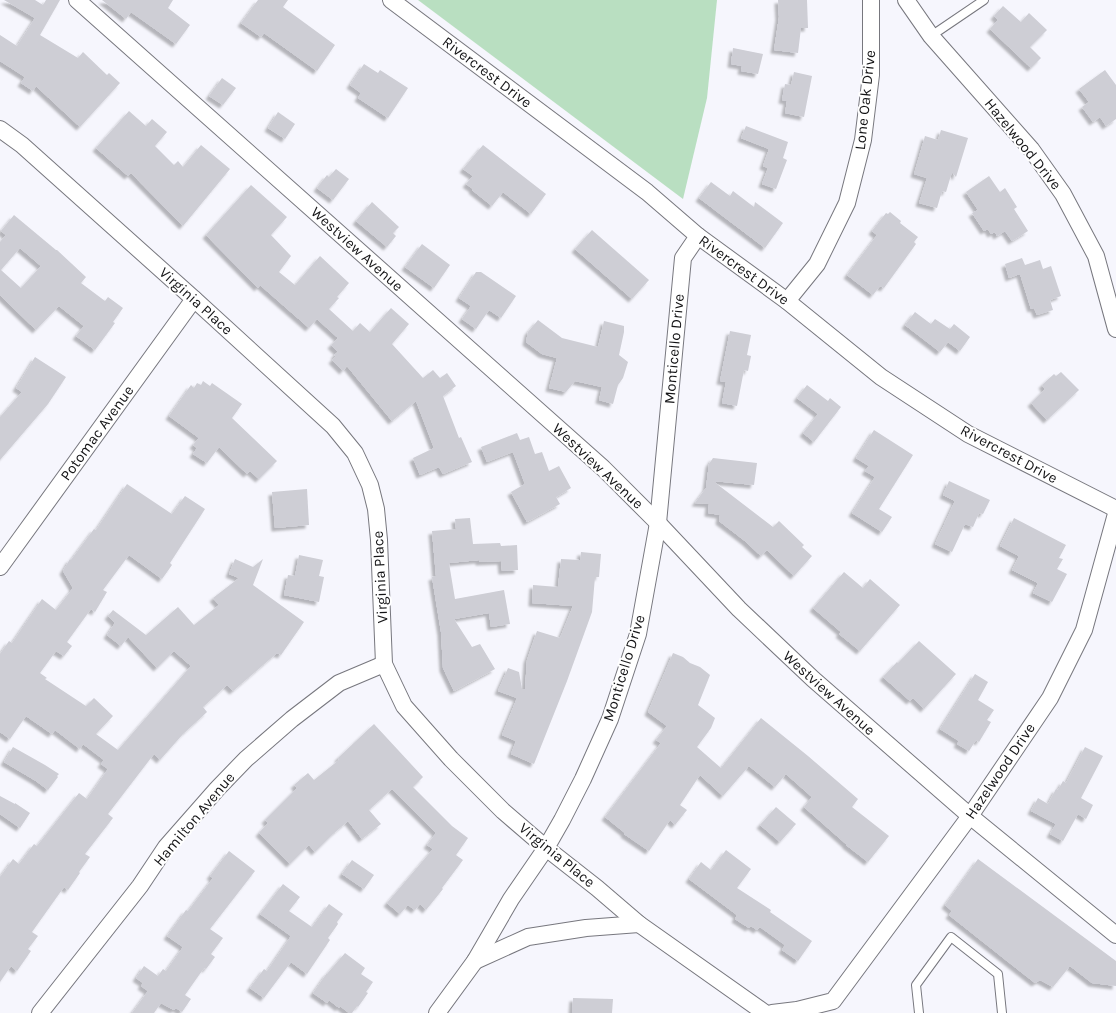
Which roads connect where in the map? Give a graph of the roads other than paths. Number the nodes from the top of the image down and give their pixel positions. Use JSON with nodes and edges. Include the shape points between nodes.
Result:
{"nodes":[{"id":1,"x":77,"y":0,"type":"edge"},
{"id":2,"x":391,"y":0,"type":"edge"},
{"id":3,"x":871,"y":0,"type":"edge"},
{"id":4,"x":906,"y":0,"type":"edge"},
{"id":5,"x":984,"y":0,"type":"edge"},
{"id":6,"x":931,"y":36,"type":"junction"},
{"id":7,"x":0,"y":128,"type":"edge"},
{"id":8,"x":698,"y":236,"type":"junction"},
{"id":9,"x":194,"y":299,"type":"junction"},
{"id":10,"x":787,"y":301,"type":"junction"},
{"id":11,"x":1116,"y":329,"type":"edge"},
{"id":12,"x":1116,"y":509,"type":"edge"},
{"id":13,"x":1116,"y":514,"type":"edge"},
{"id":14,"x":658,"y":523,"type":"junction"},
{"id":15,"x":0,"y":567,"type":"edge"},
{"id":16,"x":384,"y":664,"type":"junction"},
{"id":17,"x":970,"y":816,"type":"junction"},
{"id":18,"x":546,"y":848,"type":"junction"},
{"id":19,"x":639,"y":924,"type":"junction"},
{"id":20,"x":1116,"y":935,"type":"edge"},
{"id":21,"x":475,"y":961,"type":"junction"},
{"id":22,"x":834,"y":1007,"type":"edge"},
{"id":23,"x":40,"y":1013,"type":"edge"},
{"id":24,"x":437,"y":1013,"type":"edge"},
{"id":25,"x":765,"y":1013,"type":"edge"},
{"id":26,"x":772,"y":1013,"type":"edge"},
{"id":27,"x":919,"y":1013,"type":"edge"},
{"id":28,"x":1002,"y":1013,"type":"edge"}],
"edges":[{"from":1,"to":14,"type":"street","name":"Westview Avenue","via":[[603,468]]},
{"from":2,"to":8,"type":"street","name":"Rivercrest Drive","via":[[647,192]]},
{"from":3,"to":10,"type":"street","name":"Lone Oak Drive","via":[[871,75],[863,140],[847,203],[817,264]]},
{"from":4,"to":6,"type":"street","name":"Hazelwood Drive"},
{"from":5,"to":6,"type":"lane"},
{"from":6,"to":11,"type":"street","name":"Hazelwood Drive","via":[[1031,149],[1063,194],[1096,256]]},
{"from":7,"to":9,"type":"street","name":"Virginia Place"},
{"from":8,"to":10,"type":"street","name":"Rivercrest Drive"},
{"from":8,"to":14,"type":"street","name":"Monticello Drive","via":[[683,258]]},
{"from":9,"to":15,"type":"street","name":"Potomac Avenue"},
{"from":9,"to":16,"type":"street","name":"Virginia Place","via":[[333,426],[355,453],[370,485],[376,508]]},
{"from":10,"to":12,"type":"street","name":"Rivercrest Drive","via":[[881,377],[968,434]]},
{"from":13,"to":17,"type":"street","name":"Hazelwood Drive","via":[[1084,630],[1050,698]]},
{"from":14,"to":17,"type":"street","name":"Westview Avenue","via":[[739,609],[813,679]]},
{"from":14,"to":18,"type":"street","name":"Monticello Drive","via":[[638,634],[610,719],[580,786]]},
{"from":16,"to":18,"type":"street","name":"Virginia Place","via":[[404,706],[451,759],[503,811]]},
{"from":16,"to":23,"type":"street","name":"Hamilton Avenue","via":[[339,683],[246,759],[166,848],[140,886]]},
{"from":17,"to":20,"type":"street","name":"Westview Avenue"},
{"from":17,"to":22,"type":"street","name":"Hazelwood Drive"},
{"from":18,"to":19,"type":"street","name":"Virginia Place"},
{"from":18,"to":21,"type":"street","name":"Monticello Drive","via":[[510,899]]},
{"from":19,"to":21,"type":"street","via":[[586,928],[528,937]]},
{"from":19,"to":25,"type":"street","name":"Virginia Place"},
{"from":21,"to":24,"type":"street","name":"Monticello Drive"},
{"from":22,"to":26,"type":"street","name":"Hazelwood Drive"},
{"from":27,"to":28,"type":"lane","via":[[916,985],[952,937],[998,974]]}]}
